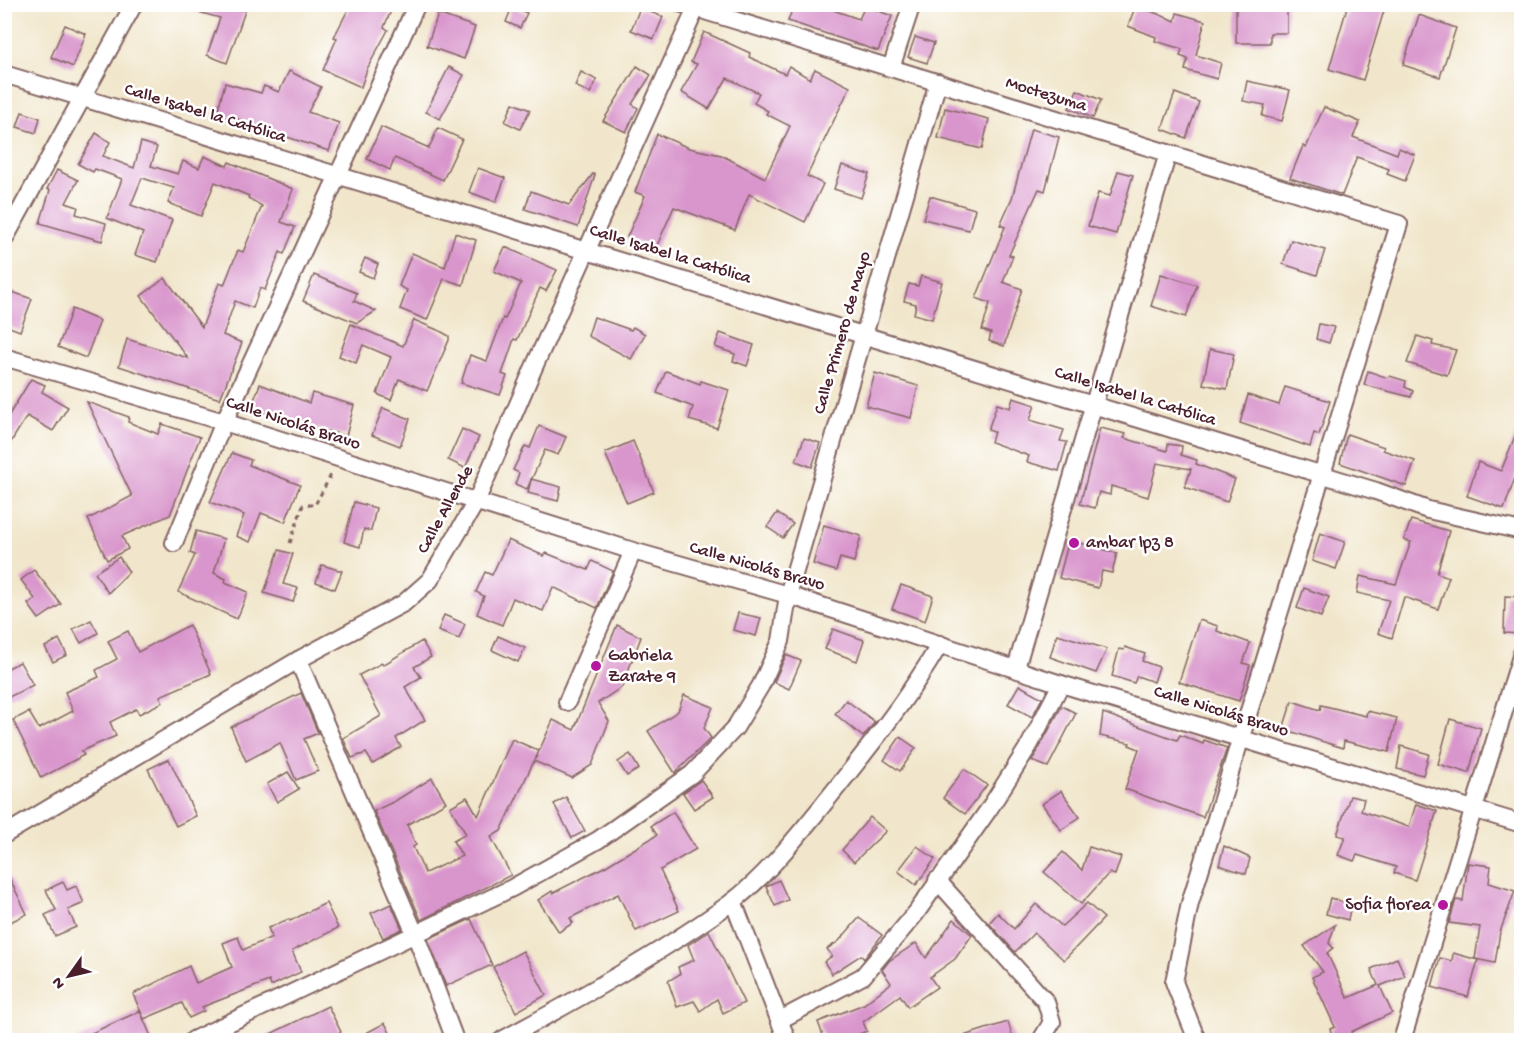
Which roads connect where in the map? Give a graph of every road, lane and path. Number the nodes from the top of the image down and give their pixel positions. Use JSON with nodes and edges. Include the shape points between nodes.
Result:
{"nodes":[{"id":1,"x":134,"y":4,"type":"edge"},
{"id":2,"x":417,"y":4,"type":"edge"},
{"id":3,"x":912,"y":4,"type":"edge"},
{"id":4,"x":692,"y":6,"type":"edge"},
{"id":5,"x":891,"y":68,"type":"junction"},
{"id":6,"x":4,"y":74,"type":"edge"},
{"id":7,"x":938,"y":82,"type":"junction"},
{"id":8,"x":85,"y":98,"type":"junction"},
{"id":9,"x":1168,"y":153,"type":"junction"},
{"id":10,"x":339,"y":177,"type":"junction"},
{"id":11,"x":4,"y":240,"type":"edge"},
{"id":12,"x":588,"y":251,"type":"junction"},
{"id":13,"x":863,"y":333,"type":"junction"},
{"id":14,"x":4,"y":357,"type":"edge"},
{"id":15,"x":1094,"y":405,"type":"junction"},
{"id":16,"x":224,"y":422,"type":"junction"},
{"id":17,"x":339,"y":460,"type":"junction"},
{"id":18,"x":1323,"y":475,"type":"junction"},
{"id":19,"x":476,"y":502,"type":"junction"},
{"id":20,"x":1521,"y":531,"type":"edge"},
{"id":21,"x":174,"y":543,"type":"dead end"},
{"id":22,"x":290,"y":543,"type":"dead end"},
{"id":23,"x":633,"y":551,"type":"junction"},
{"id":24,"x":788,"y":595,"type":"junction"},
{"id":25,"x":940,"y":644,"type":"junction"},
{"id":26,"x":1521,"y":653,"type":"edge"},
{"id":27,"x":298,"y":660,"type":"junction"},
{"id":28,"x":1016,"y":668,"type":"junction"},
{"id":29,"x":1061,"y":684,"type":"junction"},
{"id":30,"x":567,"y":702,"type":"dead end"},
{"id":31,"x":1242,"y":739,"type":"junction"},
{"id":32,"x":1472,"y":809,"type":"junction"},
{"id":33,"x":1521,"y":824,"type":"edge"},
{"id":34,"x":4,"y":835,"type":"edge"},
{"id":35,"x":937,"y":880,"type":"junction"},
{"id":36,"x":733,"y":901,"type":"junction"},
{"id":37,"x":416,"y":936,"type":"junction"},
{"id":38,"x":780,"y":1020,"type":"junction"},
{"id":39,"x":229,"y":1033,"type":"edge"},
{"id":40,"x":194,"y":1041,"type":"edge"},
{"id":41,"x":455,"y":1041,"type":"edge"},
{"id":42,"x":501,"y":1041,"type":"edge"},
{"id":43,"x":787,"y":1041,"type":"edge"},
{"id":44,"x":1041,"y":1041,"type":"edge"},
{"id":45,"x":1197,"y":1041,"type":"edge"},
{"id":46,"x":1402,"y":1041,"type":"edge"}],
"edges":[{"from":1,"to":8,"type":"street"},
{"from":2,"to":10,"type":"street"},
{"from":3,"to":5,"type":"street"},
{"from":4,"to":5,"type":"street","name":"Moctezuma"},
{"from":4,"to":12,"type":"street","name":"Calle Allende"},
{"from":5,"to":7,"type":"street","name":"Moctezuma"},
{"from":6,"to":8,"type":"street","name":"Calle Isabel la Católica"},
{"from":7,"to":9,"type":"street","name":"Moctezuma"},
{"from":7,"to":13,"type":"street","name":"Calle Primero de Mayo"},
{"from":8,"to":10,"type":"street","name":"Calle Isabel la Católica"},
{"from":8,"to":11,"type":"street"},
{"from":9,"to":15,"type":"street"},
{"from":9,"to":18,"type":"street","name":"Moctezuma","via":[[1399,224]]},
{"from":10,"to":12,"type":"street","name":"Calle Isabel la Católica"},
{"from":10,"to":16,"type":"street"},
{"from":12,"to":13,"type":"street","name":"Calle Isabel la Católica"},
{"from":12,"to":19,"type":"street","name":"Calle Allende"},
{"from":13,"to":15,"type":"street","name":"Calle Isabel la Católica"},
{"from":13,"to":24,"type":"street","name":"Calle Primero de Mayo"},
{"from":14,"to":16,"type":"street","name":"Calle Nicolás Bravo"},
{"from":15,"to":18,"type":"street","name":"Calle Isabel la Católica"},
{"from":15,"to":28,"type":"street"},
{"from":16,"to":17,"type":"street","name":"Calle Nicolás Bravo"},
{"from":16,"to":21,"type":"street"},
{"from":17,"to":19,"type":"street","name":"Calle Nicolás Bravo"},
{"from":17,"to":22,"type":"path","via":[[315,505],[303,504]]},
{"from":18,"to":20,"type":"street","name":"Calle Isabel la Católica","via":[[1428,510]]},
{"from":18,"to":31,"type":"street"},
{"from":19,"to":23,"type":"street","name":"Calle Nicolás Bravo"},
{"from":19,"to":27,"type":"street","name":"Calle Allende","via":[[429,580],[404,603]]},
{"from":23,"to":24,"type":"street","name":"Calle Nicolás Bravo"},
{"from":23,"to":30,"type":"street"},
{"from":24,"to":25,"type":"street","name":"Calle Nicolás Bravo"},
{"from":24,"to":37,"type":"street","name":"Calle Primero de Mayo","via":[[781,641],[761,685],[735,728],[692,774],[598,840]]},
{"from":25,"to":28,"type":"street","name":"Calle Nicolás Bravo"},
{"from":25,"to":36,"type":"street","via":[[853,768],[788,847]]},
{"from":26,"to":32,"type":"street"},
{"from":27,"to":34,"type":"street","name":"Calle Allende"},
{"from":27,"to":37,"type":"street"},
{"from":28,"to":29,"type":"street","name":"Calle Nicolás Bravo"},
{"from":29,"to":31,"type":"street","name":"Calle Nicolás Bravo"},
{"from":29,"to":35,"type":"street","via":[[1030,744],[989,809]]},
{"from":31,"to":32,"type":"street","name":"Calle Nicolás Bravo"},
{"from":31,"to":45,"type":"street","via":[[1190,903],[1174,982]]},
{"from":32,"to":33,"type":"street","name":"Calle Nicolás Bravo"},
{"from":32,"to":46,"type":"street"},
{"from":35,"to":38,"type":"street","via":[[916,913],[863,976]]},
{"from":35,"to":44,"type":"street","via":[[1046,1002],[1052,1022]]},
{"from":36,"to":38,"type":"street"},
{"from":36,"to":42,"type":"street","via":[[559,1010]]},
{"from":37,"to":39,"type":"street","name":"Calle Primero de Mayo"},
{"from":37,"to":41,"type":"street"},
{"from":38,"to":43,"type":"street"},
{"from":39,"to":40,"type":"street","name":"Calle Primero de Mayo"}]}
